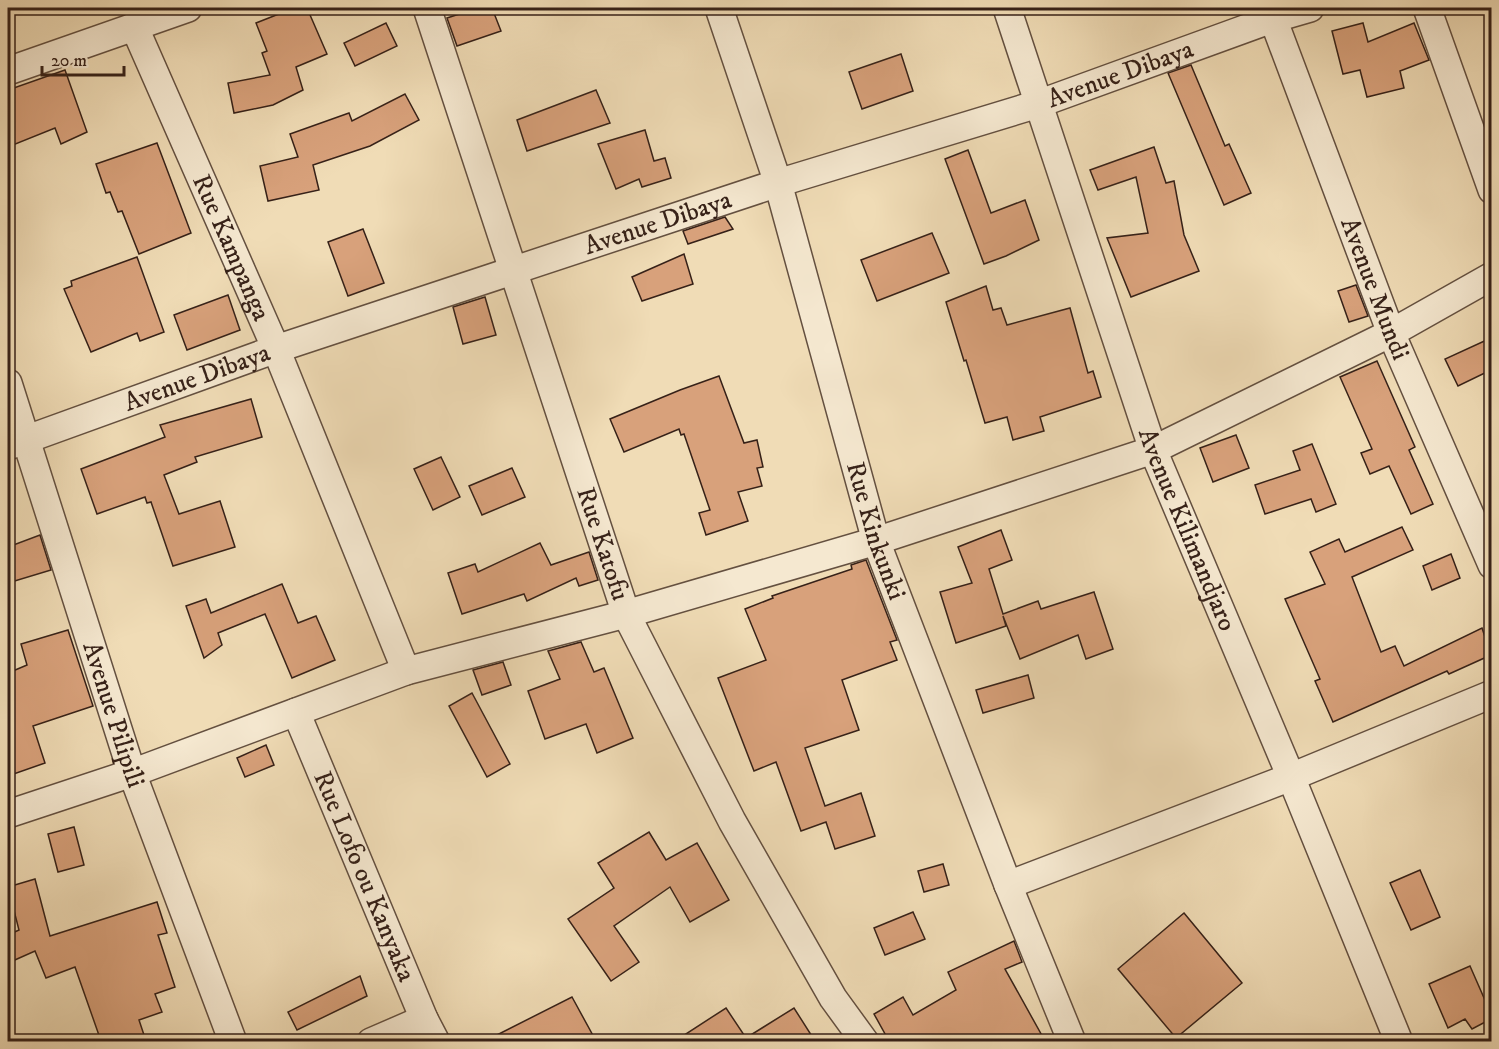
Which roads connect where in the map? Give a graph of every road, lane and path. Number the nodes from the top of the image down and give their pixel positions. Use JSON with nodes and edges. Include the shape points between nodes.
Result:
{"nodes":[{"id":1,"x":188,"y":8,"type":"edge"},
{"id":2,"x":427,"y":8,"type":"edge"},
{"id":3,"x":719,"y":8,"type":"edge"},
{"id":4,"x":1006,"y":8,"type":"edge"},
{"id":5,"x":1310,"y":8,"type":"edge"},
{"id":6,"x":1427,"y":8,"type":"edge"},
{"id":7,"x":1270,"y":13,"type":"edge"},
{"id":8,"x":134,"y":26,"type":"junction"},
{"id":9,"x":8,"y":71,"type":"edge"},
{"id":10,"x":1038,"y":104,"type":"junction"},
{"id":11,"x":778,"y":183,"type":"junction"},
{"id":12,"x":1491,"y":190,"type":"edge"},
{"id":13,"x":513,"y":271,"type":"junction"},
{"id":14,"x":1491,"y":276,"type":"edge"},
{"id":15,"x":1391,"y":333,"type":"junction"},
{"id":16,"x":276,"y":349,"type":"junction"},
{"id":17,"x":8,"y":383,"type":"edge"},
{"id":18,"x":16,"y":443,"type":"edge"},
{"id":19,"x":1153,"y":450,"type":"junction"},
{"id":20,"x":876,"y":542,"type":"junction"},
{"id":21,"x":1491,"y":565,"type":"edge"},
{"id":22,"x":626,"y":614,"type":"junction"},
{"id":23,"x":406,"y":671,"type":"junction"},
{"id":24,"x":1491,"y":694,"type":"edge"},
{"id":25,"x":296,"y":712,"type":"junction"},
{"id":26,"x":132,"y":773,"type":"junction"},
{"id":27,"x":1291,"y":777,"type":"junction"},
{"id":28,"x":8,"y":814,"type":"edge"},
{"id":29,"x":1008,"y":885,"type":"junction"},
{"id":30,"x":430,"y":1030,"type":"edge"},
{"id":31,"x":233,"y":1041,"type":"edge"},
{"id":32,"x":372,"y":1041,"type":"edge"},
{"id":33,"x":865,"y":1041,"type":"edge"},
{"id":34,"x":1072,"y":1041,"type":"edge"},
{"id":35,"x":1399,"y":1041,"type":"edge"}],
"edges":[{"from":1,"to":8,"type":"street"},
{"from":2,"to":13,"type":"street","name":"Rue Katofu"},
{"from":3,"to":11,"type":"street","name":"Rue Kinkunki"},
{"from":4,"to":10,"type":"street","name":"Avenue Kilimandjaro"},
{"from":5,"to":7,"type":"street","name":"Avenue Dibaya"},
{"from":6,"to":12,"type":"street"},
{"from":7,"to":10,"type":"street","name":"Avenue Dibaya"},
{"from":7,"to":15,"type":"street","name":"Avenue Mundi"},
{"from":8,"to":9,"type":"street"},
{"from":8,"to":16,"type":"street","name":"Rue Kampanga"},
{"from":10,"to":11,"type":"street","name":"Avenue Dibaya"},
{"from":10,"to":19,"type":"street","name":"Avenue Kilimandjaro"},
{"from":11,"to":13,"type":"street","name":"Avenue Dibaya"},
{"from":11,"to":20,"type":"street","name":"Rue Kinkunki"},
{"from":13,"to":16,"type":"street","name":"Avenue Dibaya"},
{"from":13,"to":22,"type":"street","name":"Rue Katofu"},
{"from":14,"to":15,"type":"street"},
{"from":15,"to":19,"type":"street"},
{"from":15,"to":21,"type":"street","name":"Avenue Mundi"},
{"from":16,"to":18,"type":"street","name":"Avenue Dibaya"},
{"from":16,"to":23,"type":"street","name":"Rue Kampanga"},
{"from":17,"to":18,"type":"street","name":"Avenue Pilipili"},
{"from":18,"to":26,"type":"street","name":"Avenue Pilipili"},
{"from":19,"to":20,"type":"street"},
{"from":19,"to":27,"type":"street","name":"Avenue Kilimandjaro"},
{"from":20,"to":22,"type":"street"},
{"from":20,"to":29,"type":"street","name":"Rue Kinkunki"},
{"from":22,"to":23,"type":"street"},
{"from":22,"to":33,"type":"street","name":"Rue Katofu","via":[[732,821],[833,998]]},
{"from":23,"to":25,"type":"street"},
{"from":24,"to":27,"type":"street"},
{"from":25,"to":26,"type":"street"},
{"from":25,"to":30,"type":"street","name":"Rue Lofo ou Kanyaka"},
{"from":26,"to":28,"type":"street"},
{"from":26,"to":31,"type":"street","name":"Avenue Pilipili"},
{"from":27,"to":29,"type":"street"},
{"from":27,"to":35,"type":"street","name":"Avenue Kilimandjaro"},
{"from":29,"to":34,"type":"street","name":"Rue Kinkunki"},
{"from":30,"to":32,"type":"street"}]}
